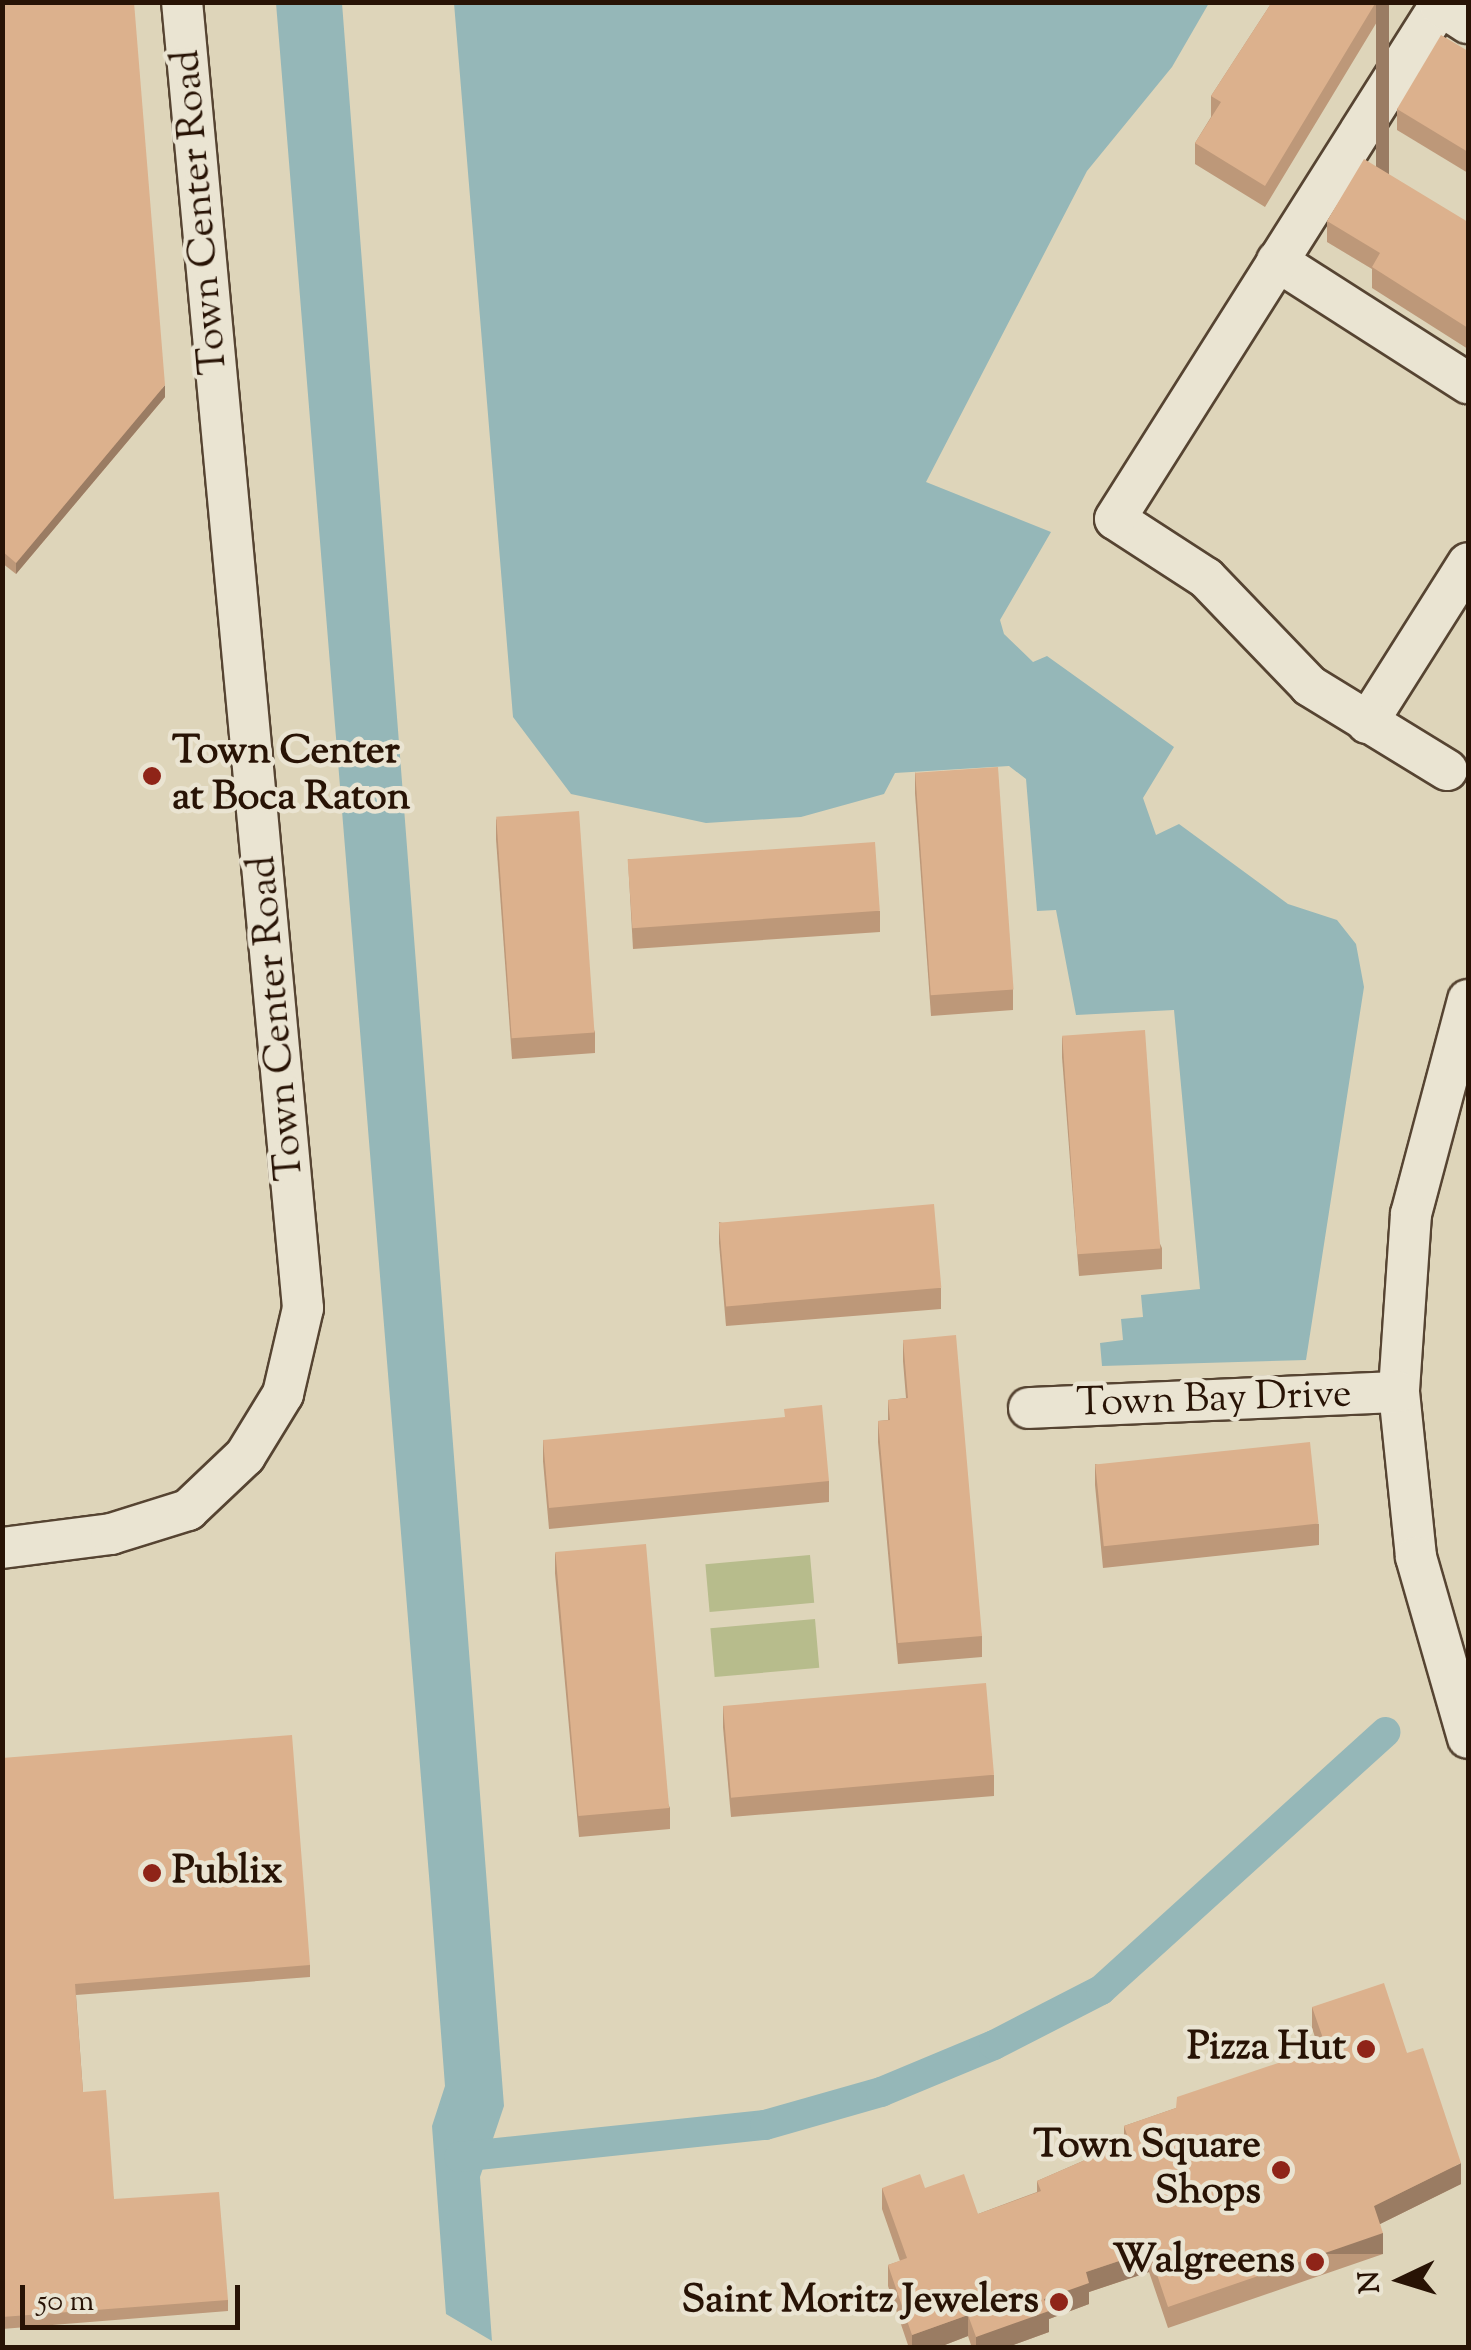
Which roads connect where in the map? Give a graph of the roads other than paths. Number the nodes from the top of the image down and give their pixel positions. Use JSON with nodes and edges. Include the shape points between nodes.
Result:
{"nodes":[{"id":1,"x":182,"y":2,"type":"edge"},
{"id":2,"x":1468,"y":23,"type":"edge"},
{"id":3,"x":1277,"y":261,"type":"junction"},
{"id":4,"x":1468,"y":383,"type":"edge"},
{"id":5,"x":1468,"y":562,"type":"edge"},
{"id":6,"x":1367,"y":723,"type":"junction"},
{"id":7,"x":1447,"y":770,"type":"dead end"},
{"id":8,"x":1468,"y":1000,"type":"edge"},
{"id":9,"x":1399,"y":1392,"type":"junction"},
{"id":10,"x":1028,"y":1408,"type":"dead end"},
{"id":11,"x":2,"y":1548,"type":"edge"},
{"id":12,"x":1468,"y":1738,"type":"edge"}],
"edges":[{"from":1,"to":11,"type":"street","name":"Town Center Road","via":[[303,1308],[283,1394],[245,1456],[188,1510],[112,1534]]},
{"from":2,"to":3,"type":"street","via":[[1440,5]]},
{"from":3,"to":4,"type":"street"},
{"from":3,"to":6,"type":"street","via":[[1115,519],[1206,578],[1289,667]]},
{"from":5,"to":6,"type":"street"},
{"from":6,"to":7,"type":"street"},
{"from":8,"to":9,"type":"street","via":[[1410,1214]]},
{"from":9,"to":10,"type":"street","name":"Town Bay Drive"},
{"from":9,"to":12,"type":"street","via":[[1416,1557]]}]}
